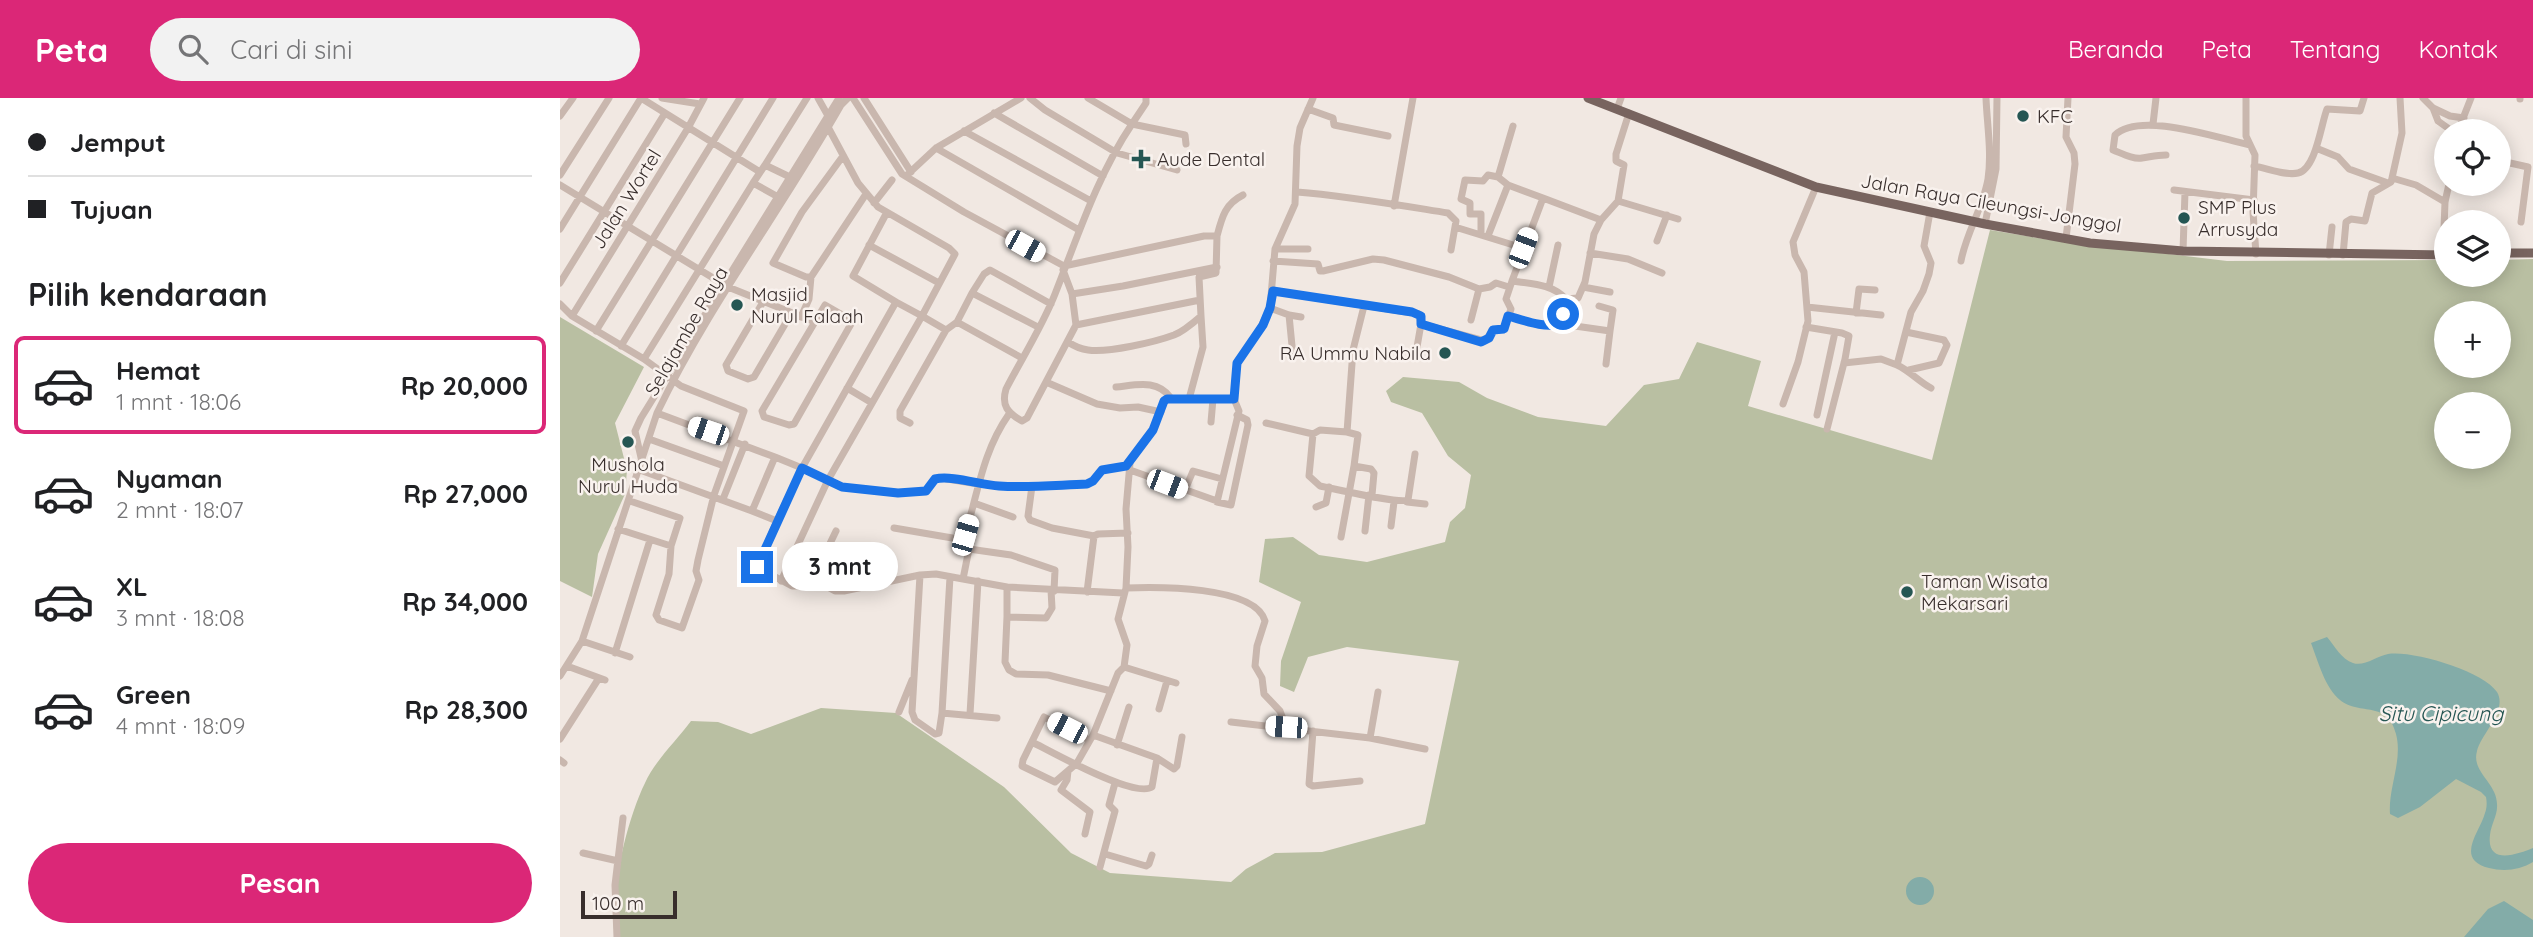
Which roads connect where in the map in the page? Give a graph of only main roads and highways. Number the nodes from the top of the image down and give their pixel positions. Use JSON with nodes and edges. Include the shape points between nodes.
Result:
{"nodes":[{"id":1,"x":1588,"y":98,"type":"edge"},
{"id":2,"x":2511,"y":253,"type":"edge"},
{"id":3,"x":2533,"y":253,"type":"edge"},
{"id":4,"x":2434,"y":255,"type":"edge"}],
"edges":[{"from":1,"to":4,"type":"main road","name":"Jalan Raya Cileungsi-Jonggol","via":[[1816,187],[1985,224],[2183,251]]},
{"from":2,"to":3,"type":"main road"}]}
